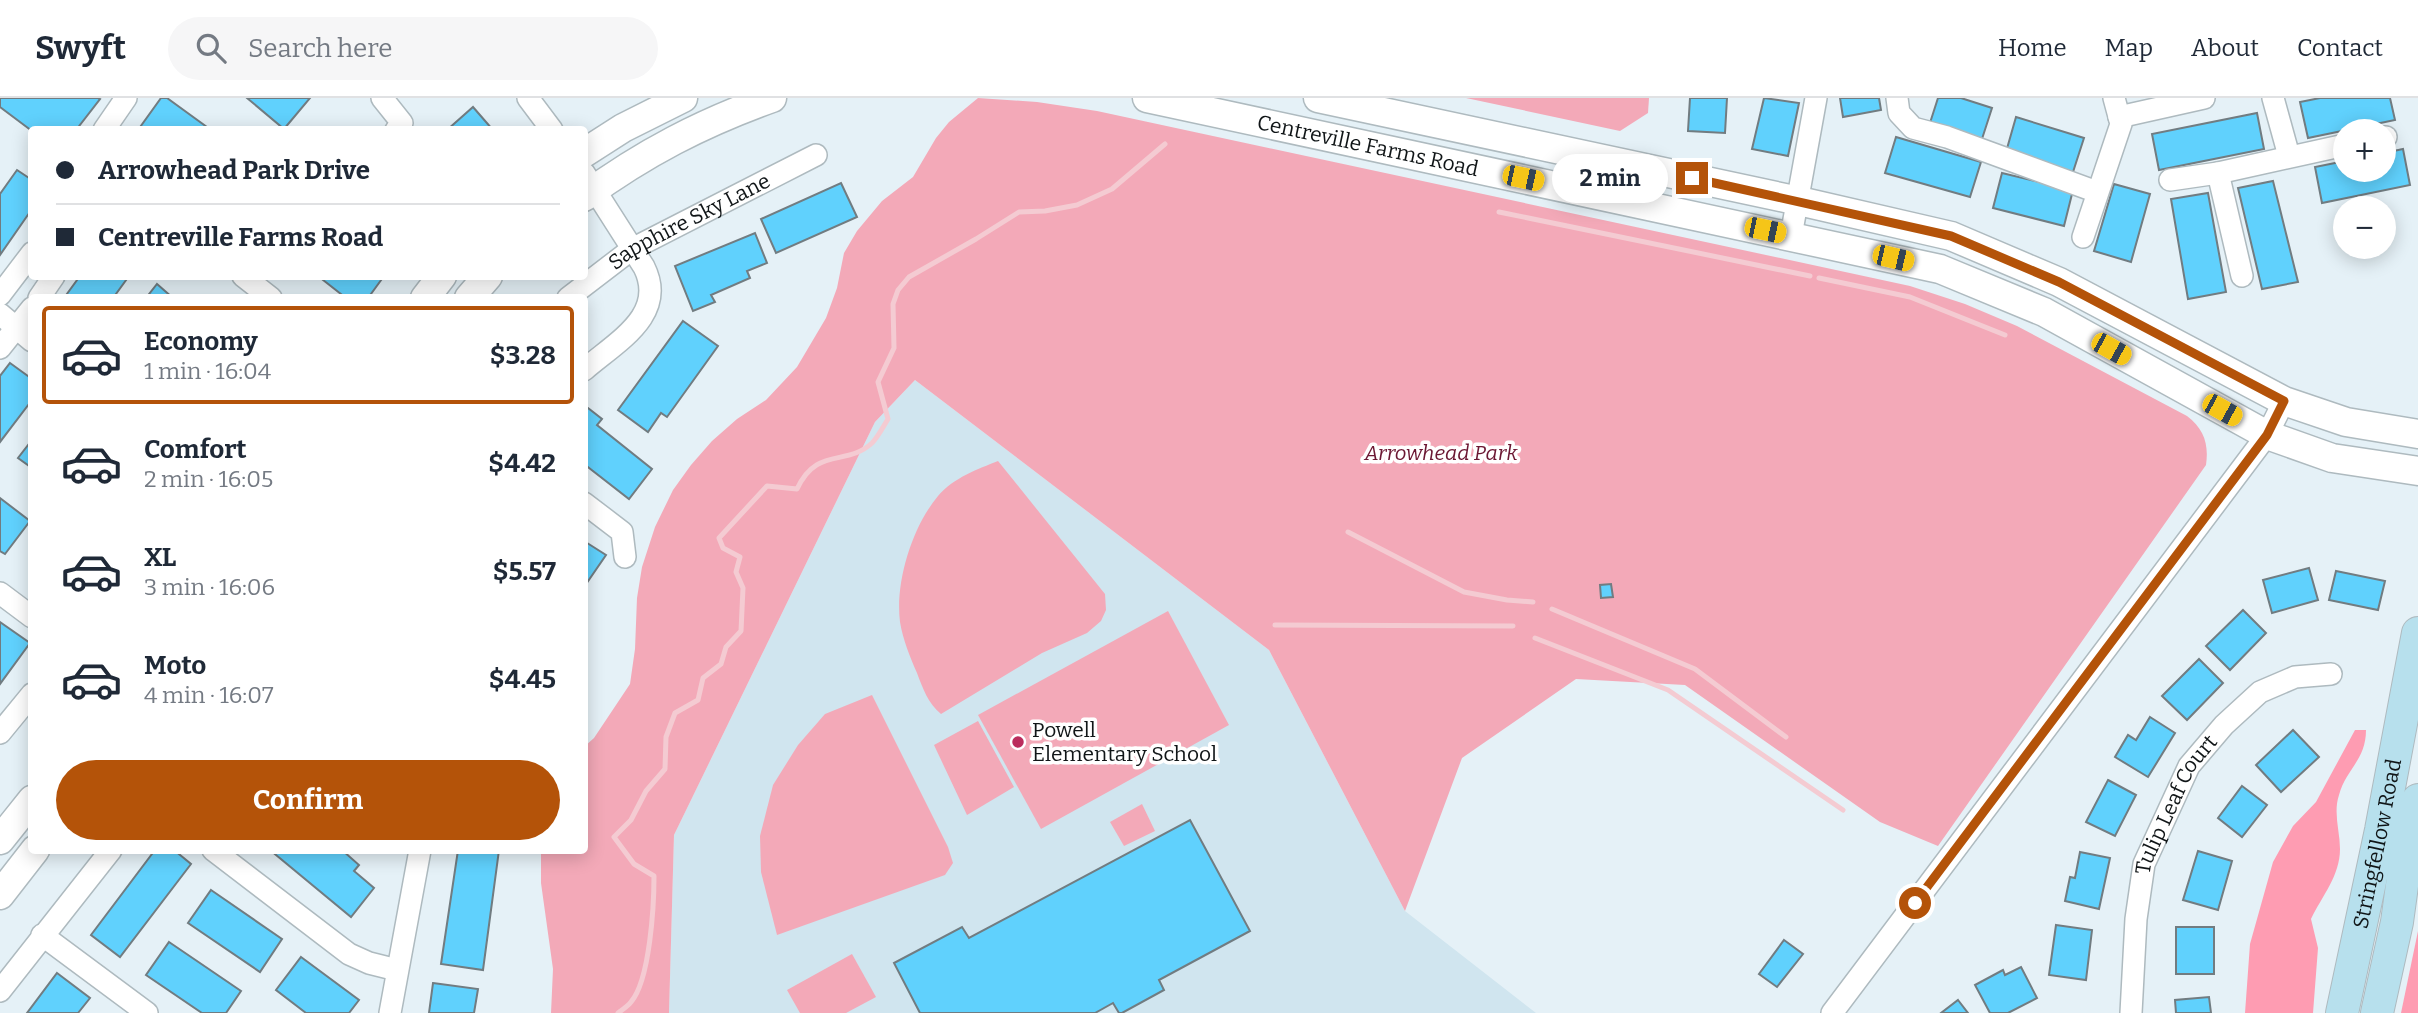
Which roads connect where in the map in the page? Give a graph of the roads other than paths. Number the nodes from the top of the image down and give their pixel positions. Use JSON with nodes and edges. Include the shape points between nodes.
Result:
{"nodes":[{"id":1,"x":126,"y":98,"type":"edge"},
{"id":2,"x":382,"y":98,"type":"edge"},
{"id":3,"x":528,"y":98,"type":"edge"},
{"id":4,"x":683,"y":98,"type":"edge"},
{"id":5,"x":772,"y":98,"type":"edge"},
{"id":6,"x":1147,"y":98,"type":"edge"},
{"id":7,"x":1318,"y":98,"type":"edge"},
{"id":8,"x":1816,"y":98,"type":"edge"},
{"id":9,"x":1897,"y":98,"type":"edge"},
{"id":10,"x":2204,"y":98,"type":"edge"},
{"id":11,"x":2273,"y":98,"type":"edge"},
{"id":12,"x":2117,"y":107,"type":"edge"},
{"id":13,"x":107,"y":126,"type":"edge"},
{"id":14,"x":399,"y":126,"type":"edge"},
{"id":15,"x":549,"y":126,"type":"edge"},
{"id":16,"x":2333,"y":147,"type":"edge"},
{"id":17,"x":588,"y":150,"type":"edge"},
{"id":18,"x":816,"y":155,"type":"dead end"},
{"id":19,"x":2289,"y":156,"type":"junction"},
{"id":20,"x":2218,"y":173,"type":"junction"},
{"id":21,"x":2170,"y":180,"type":"dead end"},
{"id":22,"x":588,"y":186,"type":"edge"},
{"id":23,"x":2097,"y":191,"type":"junction"},
{"id":24,"x":1799,"y":201,"type":"junction"},
{"id":25,"x":1791,"y":236,"type":"junction"},
{"id":26,"x":2083,"y":237,"type":"dead end"},
{"id":27,"x":632,"y":249,"type":"junction"},
{"id":28,"x":28,"y":258,"type":"edge"},
{"id":29,"x":2242,"y":276,"type":"dead end"},
{"id":30,"x":439,"y":280,"type":"edge"},
{"id":31,"x":485,"y":280,"type":"edge"},
{"id":32,"x":428,"y":294,"type":"edge"},
{"id":33,"x":472,"y":294,"type":"edge"},
{"id":34,"x":573,"y":294,"type":"edge"},
{"id":35,"x":0,"y":295,"type":"edge"},
{"id":36,"x":0,"y":314,"type":"edge"},
{"id":37,"x":24,"y":335,"type":"edge"},
{"id":38,"x":0,"y":348,"type":"edge"},
{"id":39,"x":588,"y":366,"type":"edge"},
{"id":40,"x":2284,"y":401,"type":"junction"},
{"id":41,"x":2418,"y":434,"type":"edge"},
{"id":42,"x":2267,"y":435,"type":"junction"},
{"id":43,"x":2418,"y":471,"type":"edge"},
{"id":44,"x":588,"y":506,"type":"edge"},
{"id":45,"x":625,"y":557,"type":"dead end"},
{"id":46,"x":0,"y":593,"type":"edge"},
{"id":47,"x":28,"y":614,"type":"edge"},
{"id":48,"x":2418,"y":633,"type":"edge"},
{"id":49,"x":2331,"y":674,"type":"dead end"},
{"id":50,"x":28,"y":699,"type":"edge"},
{"id":51,"x":0,"y":733,"type":"edge"},
{"id":52,"x":2418,"y":800,"type":"edge"},
{"id":53,"x":28,"y":805,"type":"edge"},
{"id":54,"x":0,"y":840,"type":"edge"},
{"id":55,"x":32,"y":854,"type":"edge"},
{"id":56,"x":108,"y":854,"type":"edge"},
{"id":57,"x":218,"y":854,"type":"edge"},
{"id":58,"x":419,"y":854,"type":"edge"},
{"id":59,"x":0,"y":895,"type":"edge"},
{"id":60,"x":42,"y":935,"type":"junction"},
{"id":61,"x":397,"y":970,"type":"junction"},
{"id":62,"x":0,"y":991,"type":"edge"},
{"id":63,"x":147,"y":1013,"type":"edge"},
{"id":64,"x":390,"y":1013,"type":"edge"},
{"id":65,"x":1832,"y":1013,"type":"edge"},
{"id":66,"x":2131,"y":1013,"type":"edge"},
{"id":67,"x":2342,"y":1013,"type":"edge"},
{"id":68,"x":2377,"y":1013,"type":"edge"}],
"edges":[{"from":1,"to":13,"type":"street"},
{"from":2,"to":14,"type":"street"},
{"from":3,"to":15,"type":"street"},
{"from":4,"to":17,"type":"street"},
{"from":5,"to":22,"type":"street","via":[[727,114]]},
{"from":6,"to":25,"type":"street","name":"Centreville Farms Road"},
{"from":7,"to":24,"type":"street","name":"Centreville Farms Road"},
{"from":8,"to":24,"type":"street"},
{"from":9,"to":23,"type":"street","via":[[1899,113],[1913,128]]},
{"from":10,"to":12,"type":"street"},
{"from":11,"to":19,"type":"street"},
{"from":12,"to":23,"type":"street","via":[[2122,124]]},
{"from":16,"to":19,"type":"street"},
{"from":18,"to":27,"type":"street","name":"Sapphire Sky Lane"},
{"from":19,"to":20,"type":"street"},
{"from":20,"to":21,"type":"street"},
{"from":20,"to":29,"type":"street"},
{"from":22,"to":27,"type":"street"},
{"from":23,"to":26,"type":"street"},
{"from":24,"to":25,"type":"street"},
{"from":24,"to":40,"type":"street","name":"Centreville Farms Road","via":[[1951,236],[2059,282]]},
{"from":25,"to":42,"type":"street","name":"Centreville Farms Road","via":[[1940,269],[2033,307]]},
{"from":27,"to":34,"type":"street","name":"Sapphire Sky Lane"},
{"from":27,"to":39,"type":"street","via":[[650,278],[647,312]]},
{"from":28,"to":35,"type":"street"},
{"from":30,"to":32,"type":"street"},
{"from":31,"to":33,"type":"street"},
{"from":36,"to":37,"type":"street"},
{"from":37,"to":38,"type":"street"},
{"from":40,"to":41,"type":"street","name":"Centreville Farms Road","via":[[2346,422]]},
{"from":40,"to":42,"type":"street"},
{"from":42,"to":43,"type":"street","name":"Centreville Farms Road","via":[[2332,458]]},
{"from":42,"to":65,"type":"street"},
{"from":44,"to":45,"type":"street","via":[[622,532]]},
{"from":46,"to":47,"type":"street"},
{"from":48,"to":67,"type":"main road","name":"Stringfellow Road"},
{"from":49,"to":66,"type":"street","name":"Tulip Leaf Court","via":[[2295,677],[2260,692],[2189,766],[2144,864]]},
{"from":50,"to":51,"type":"street"},
{"from":52,"to":68,"type":"main road","name":"Stringfellow Road"},
{"from":53,"to":54,"type":"street"},
{"from":55,"to":59,"type":"street"},
{"from":56,"to":60,"type":"street"},
{"from":57,"to":61,"type":"street","via":[[349,954]]},
{"from":58,"to":61,"type":"street"},
{"from":60,"to":62,"type":"street"},
{"from":60,"to":63,"type":"street"},
{"from":61,"to":64,"type":"street"}]}
